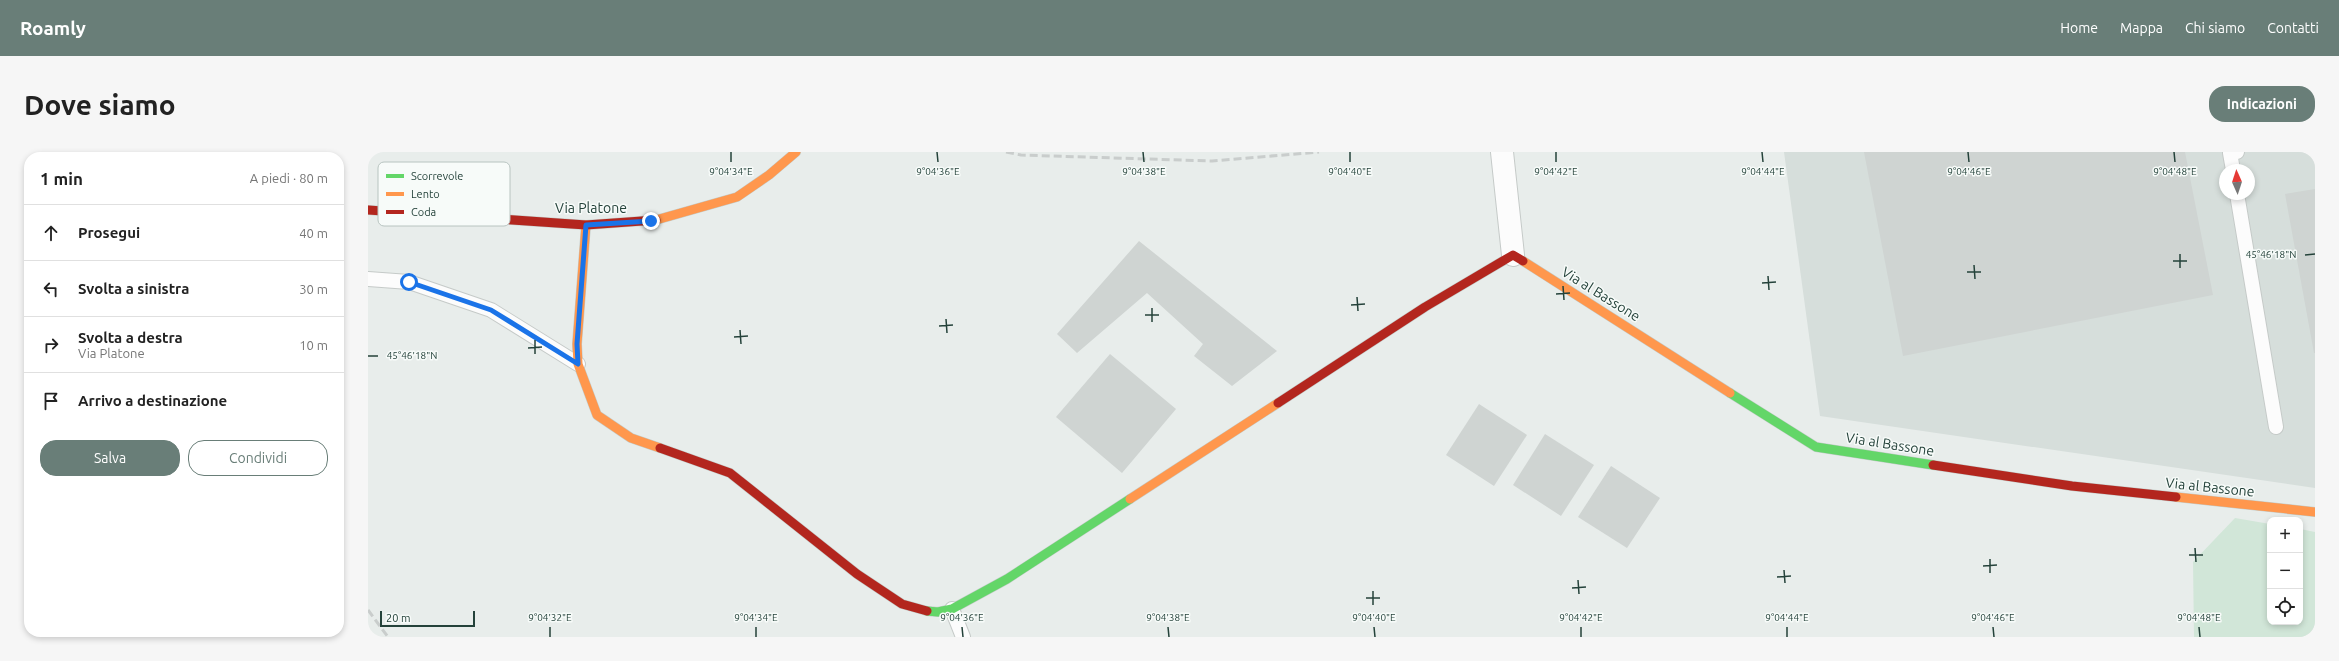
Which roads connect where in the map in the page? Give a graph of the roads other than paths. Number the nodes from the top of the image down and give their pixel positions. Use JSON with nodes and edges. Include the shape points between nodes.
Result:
{"nodes":[{"id":1,"x":796,"y":152,"type":"edge"},
{"id":2,"x":1502,"y":152,"type":"edge"},
{"id":3,"x":2232,"y":152,"type":"edge"},
{"id":4,"x":2233,"y":164,"type":"edge"},
{"id":5,"x":2238,"y":200,"type":"edge"},
{"id":6,"x":368,"y":210,"type":"edge"},
{"id":7,"x":378,"y":211,"type":"edge"},
{"id":8,"x":510,"y":220,"type":"edge"},
{"id":9,"x":586,"y":225,"type":"junction"},
{"id":10,"x":1513,"y":255,"type":"junction"},
{"id":11,"x":368,"y":279,"type":"edge"},
{"id":12,"x":578,"y":364,"type":"junction"},
{"id":13,"x":2276,"y":427,"type":"dead end"},
{"id":14,"x":2315,"y":512,"type":"edge"},
{"id":15,"x":952,"y":609,"type":"junction"},
{"id":16,"x":963,"y":637,"type":"edge"}],
"edges":[{"from":1,"to":9,"type":"street","name":"Via Platone","via":[[737,197],[651,221]]},
{"from":2,"to":10,"type":"street","via":[[1512,225]]},
{"from":3,"to":4,"type":"lane"},
{"from":5,"to":13,"type":"lane"},
{"from":6,"to":7,"type":"street","name":"Via Platone"},
{"from":8,"to":9,"type":"street","name":"Via Platone"},
{"from":9,"to":12,"type":"street","via":[[577,344]]},
{"from":10,"to":14,"type":"street","name":"Via al Bassone","via":[[1816,447],[2072,486]]},
{"from":10,"to":15,"type":"street","via":[[1425,307],[1007,579]]},
{"from":11,"to":12,"type":"lane","via":[[409,282],[491,310]]},
{"from":12,"to":15,"type":"street","via":[[597,416],[631,438],[730,473],[857,574],[902,604],[919,610],[938,612]]},
{"from":15,"to":16,"type":"lane"}]}
